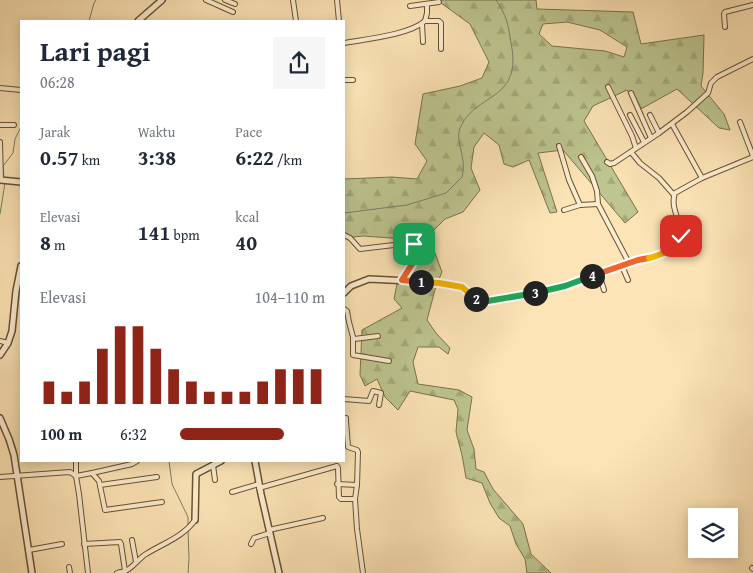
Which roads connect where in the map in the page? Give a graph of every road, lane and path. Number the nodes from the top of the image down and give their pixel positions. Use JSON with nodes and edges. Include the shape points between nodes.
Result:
{"nodes":[{"id":1,"x":162,"y":0,"type":"edge"},
{"id":2,"x":206,"y":0,"type":"edge"},
{"id":3,"x":225,"y":0,"type":"edge"},
{"id":4,"x":293,"y":0,"type":"edge"},
{"id":5,"x":337,"y":0,"type":"edge"},
{"id":6,"x":439,"y":2,"type":"dead end"},
{"id":7,"x":235,"y":4,"type":"dead end"},
{"id":8,"x":427,"y":4,"type":"junction"},
{"id":9,"x":753,"y":5,"type":"edge"},
{"id":10,"x":410,"y":6,"type":"dead end"},
{"id":11,"x":233,"y":12,"type":"dead end"},
{"id":12,"x":139,"y":20,"type":"edge"},
{"id":13,"x":296,"y":20,"type":"edge"},
{"id":14,"x":339,"y":20,"type":"edge"},
{"id":15,"x":423,"y":22,"type":"junction"},
{"id":16,"x":725,"y":27,"type":"dead end"},
{"id":17,"x":423,"y":42,"type":"dead end"},
{"id":18,"x":345,"y":43,"type":"edge"},
{"id":19,"x":441,"y":49,"type":"dead end"},
{"id":20,"x":753,"y":59,"type":"edge"},
{"id":21,"x":345,"y":80,"type":"edge"},
{"id":22,"x":352,"y":80,"type":"dead end"},
{"id":23,"x":608,"y":87,"type":"dead end"},
{"id":24,"x":0,"y":88,"type":"edge"},
{"id":25,"x":20,"y":90,"type":"edge"},
{"id":26,"x":631,"y":93,"type":"dead end"},
{"id":27,"x":630,"y":115,"type":"dead end"},
{"id":28,"x":650,"y":115,"type":"dead end"},
{"id":29,"x":740,"y":122,"type":"dead end"},
{"id":30,"x":672,"y":124,"type":"junction"},
{"id":31,"x":0,"y":125,"type":"edge"},
{"id":32,"x":14,"y":125,"type":"dead end"},
{"id":33,"x":659,"y":133,"type":"junction"},
{"id":34,"x":651,"y":138,"type":"junction"},
{"id":35,"x":0,"y":142,"type":"edge"},
{"id":36,"x":644,"y":142,"type":"junction"},
{"id":37,"x":559,"y":146,"type":"dead end"},
{"id":38,"x":636,"y":148,"type":"junction"},
{"id":39,"x":632,"y":152,"type":"junction"},
{"id":40,"x":581,"y":157,"type":"dead end"},
{"id":41,"x":753,"y":157,"type":"edge"},
{"id":42,"x":607,"y":162,"type":"dead end"},
{"id":43,"x":702,"y":178,"type":"junction"},
{"id":44,"x":3,"y":180,"type":"edge"},
{"id":45,"x":20,"y":182,"type":"edge"},
{"id":46,"x":674,"y":195,"type":"junction"},
{"id":47,"x":598,"y":204,"type":"junction"},
{"id":48,"x":580,"y":205,"type":"junction"},
{"id":49,"x":564,"y":210,"type":"dead end"},
{"id":50,"x":345,"y":236,"type":"edge"},
{"id":51,"x":629,"y":263,"type":"junction"},
{"id":52,"x":622,"y":266,"type":"junction"},
{"id":53,"x":599,"y":274,"type":"junction"},
{"id":54,"x":20,"y":275,"type":"edge"},
{"id":55,"x":402,"y":280,"type":"junction"},
{"id":56,"x":628,"y":280,"type":"dead end"},
{"id":57,"x":430,"y":282,"type":"joint"},
{"id":58,"x":347,"y":287,"type":"edge"},
{"id":59,"x":604,"y":290,"type":"dead end"},
{"id":60,"x":18,"y":292,"type":"edge"},
{"id":61,"x":345,"y":309,"type":"edge"},
{"id":62,"x":378,"y":336,"type":"dead end"},
{"id":63,"x":354,"y":339,"type":"junction"},
{"id":64,"x":0,"y":341,"type":"edge"},
{"id":65,"x":8,"y":343,"type":"junction"},
{"id":66,"x":0,"y":356,"type":"edge"},
{"id":67,"x":389,"y":362,"type":"dead end"},
{"id":68,"x":345,"y":398,"type":"edge"},
{"id":69,"x":378,"y":406,"type":"dead end"},
{"id":70,"x":0,"y":418,"type":"edge"},
{"id":71,"x":345,"y":418,"type":"edge"},
{"id":72,"x":76,"y":462,"type":"edge"},
{"id":73,"x":136,"y":462,"type":"edge"},
{"id":74,"x":219,"y":462,"type":"edge"},
{"id":75,"x":255,"y":462,"type":"edge"},
{"id":76,"x":213,"y":465,"type":"junction"},
{"id":77,"x":92,"y":473,"type":"junction"},
{"id":78,"x":18,"y":475,"type":"junction"},
{"id":79,"x":76,"y":476,"type":"junction"},
{"id":80,"x":0,"y":477,"type":"edge"},
{"id":81,"x":157,"y":477,"type":"dead end"},
{"id":82,"x":215,"y":480,"type":"dead end"},
{"id":83,"x":337,"y":484,"type":"junction"},
{"id":84,"x":100,"y":485,"type":"junction"},
{"id":85,"x":357,"y":485,"type":"junction"},
{"id":86,"x":259,"y":486,"type":"junction"},
{"id":87,"x":232,"y":492,"type":"dead end"},
{"id":88,"x":356,"y":499,"type":"junction"},
{"id":89,"x":162,"y":502,"type":"dead end"},
{"id":90,"x":323,"y":518,"type":"dead end"},
{"id":91,"x":195,"y":520,"type":"joint"},
{"id":92,"x":269,"y":532,"type":"junction"},
{"id":93,"x":132,"y":540,"type":"dead end"},
{"id":94,"x":62,"y":544,"type":"dead end"},
{"id":95,"x":84,"y":544,"type":"junction"},
{"id":96,"x":251,"y":544,"type":"dead end"},
{"id":97,"x":28,"y":550,"type":"junction"},
{"id":98,"x":136,"y":562,"type":"junction"},
{"id":99,"x":69,"y":567,"type":"dead end"},
{"id":100,"x":125,"y":571,"type":"junction"},
{"id":101,"x":32,"y":573,"type":"edge"},
{"id":102,"x":70,"y":573,"type":"edge"},
{"id":103,"x":88,"y":573,"type":"edge"},
{"id":104,"x":117,"y":573,"type":"edge"},
{"id":105,"x":279,"y":573,"type":"edge"},
{"id":106,"x":363,"y":573,"type":"edge"}],
"edges":[{"from":1,"to":12,"type":"street"},
{"from":2,"to":11,"type":"street"},
{"from":3,"to":7,"type":"street"},
{"from":4,"to":13,"type":"street"},
{"from":5,"to":14,"type":"street"},
{"from":6,"to":8,"type":"street"},
{"from":8,"to":10,"type":"street"},
{"from":8,"to":15,"type":"street"},
{"from":9,"to":16,"type":"street","via":[[725,12]]},
{"from":15,"to":17,"type":"street"},
{"from":15,"to":18,"type":"street","via":[[405,31]]},
{"from":15,"to":19,"type":"street","via":[[441,23]]},
{"from":20,"to":30,"type":"street","via":[[713,80],[708,93]]},
{"from":21,"to":22,"type":"street"},
{"from":23,"to":38,"type":"street"},
{"from":24,"to":25,"type":"street"},
{"from":26,"to":34,"type":"street"},
{"from":27,"to":36,"type":"street"},
{"from":28,"to":33,"type":"street"},
{"from":29,"to":41,"type":"street"},
{"from":30,"to":33,"type":"street"},
{"from":30,"to":43,"type":"street"},
{"from":31,"to":32,"type":"street"},
{"from":33,"to":34,"type":"street"},
{"from":34,"to":36,"type":"street"},
{"from":35,"to":44,"type":"street"},
{"from":36,"to":38,"type":"street"},
{"from":37,"to":48,"type":"street"},
{"from":38,"to":39,"type":"street"},
{"from":39,"to":42,"type":"street","via":[[614,163]]},
{"from":39,"to":46,"type":"street"},
{"from":40,"to":47,"type":"street","via":[[592,176]]},
{"from":41,"to":43,"type":"street"},
{"from":43,"to":46,"type":"street"},
{"from":44,"to":45,"type":"street"},
{"from":46,"to":51,"type":"street","via":[[680,240],[659,254]]},
{"from":47,"to":48,"type":"street"},
{"from":47,"to":51,"type":"street"},
{"from":48,"to":49,"type":"street"},
{"from":50,"to":55,"type":"street","via":[[362,249],[414,244],[416,258]]},
{"from":51,"to":52,"type":"street"},
{"from":52,"to":53,"type":"street"},
{"from":52,"to":56,"type":"street"},
{"from":53,"to":57,"type":"street","via":[[565,286],[488,301],[475,298],[462,287]]},
{"from":53,"to":59,"type":"street"},
{"from":54,"to":60,"type":"street"},
{"from":55,"to":57,"type":"street"},
{"from":55,"to":58,"type":"street","via":[[369,279]]},
{"from":60,"to":65,"type":"street"},
{"from":61,"to":63,"type":"street"},
{"from":62,"to":63,"type":"street"},
{"from":63,"to":67,"type":"street","via":[[354,355]]},
{"from":64,"to":65,"type":"street"},
{"from":65,"to":66,"type":"street"},
{"from":68,"to":69,"type":"street","via":[[369,402],[373,391],[381,393]]},
{"from":70,"to":78,"type":"street","via":[[11,444]]},
{"from":71,"to":85,"type":"street","via":[[348,447],[358,452]]},
{"from":72,"to":79,"type":"street"},
{"from":73,"to":77,"type":"street"},
{"from":74,"to":76,"type":"street"},
{"from":75,"to":86,"type":"street"},
{"from":76,"to":82,"type":"street"},
{"from":76,"to":91,"type":"street","via":[[196,474]]},
{"from":77,"to":79,"type":"street"},
{"from":77,"to":84,"type":"street"},
{"from":78,"to":79,"type":"street","via":[[70,472]]},
{"from":78,"to":80,"type":"street"},
{"from":78,"to":97,"type":"street"},
{"from":79,"to":95,"type":"street"},
{"from":81,"to":84,"type":"street"},
{"from":83,"to":85,"type":"street"},
{"from":83,"to":86,"type":"street","via":[[338,468],[335,466]]},
{"from":83,"to":88,"type":"street","via":[[340,498]]},
{"from":84,"to":89,"type":"street","via":[[106,510]]},
{"from":85,"to":88,"type":"street"},
{"from":86,"to":87,"type":"street"},
{"from":86,"to":92,"type":"street"},
{"from":88,"to":106,"type":"street"},
{"from":90,"to":92,"type":"street"},
{"from":91,"to":98,"type":"street","via":[[186,531]]},
{"from":92,"to":96,"type":"street","via":[[252,540]]},
{"from":92,"to":105,"type":"street"},
{"from":93,"to":98,"type":"street"},
{"from":94,"to":97,"type":"street"},
{"from":95,"to":100,"type":"street","via":[[121,542]]},
{"from":95,"to":103,"type":"street"},
{"from":97,"to":101,"type":"street"},
{"from":98,"to":100,"type":"street"},
{"from":99,"to":102,"type":"street"},
{"from":100,"to":104,"type":"street"}]}
